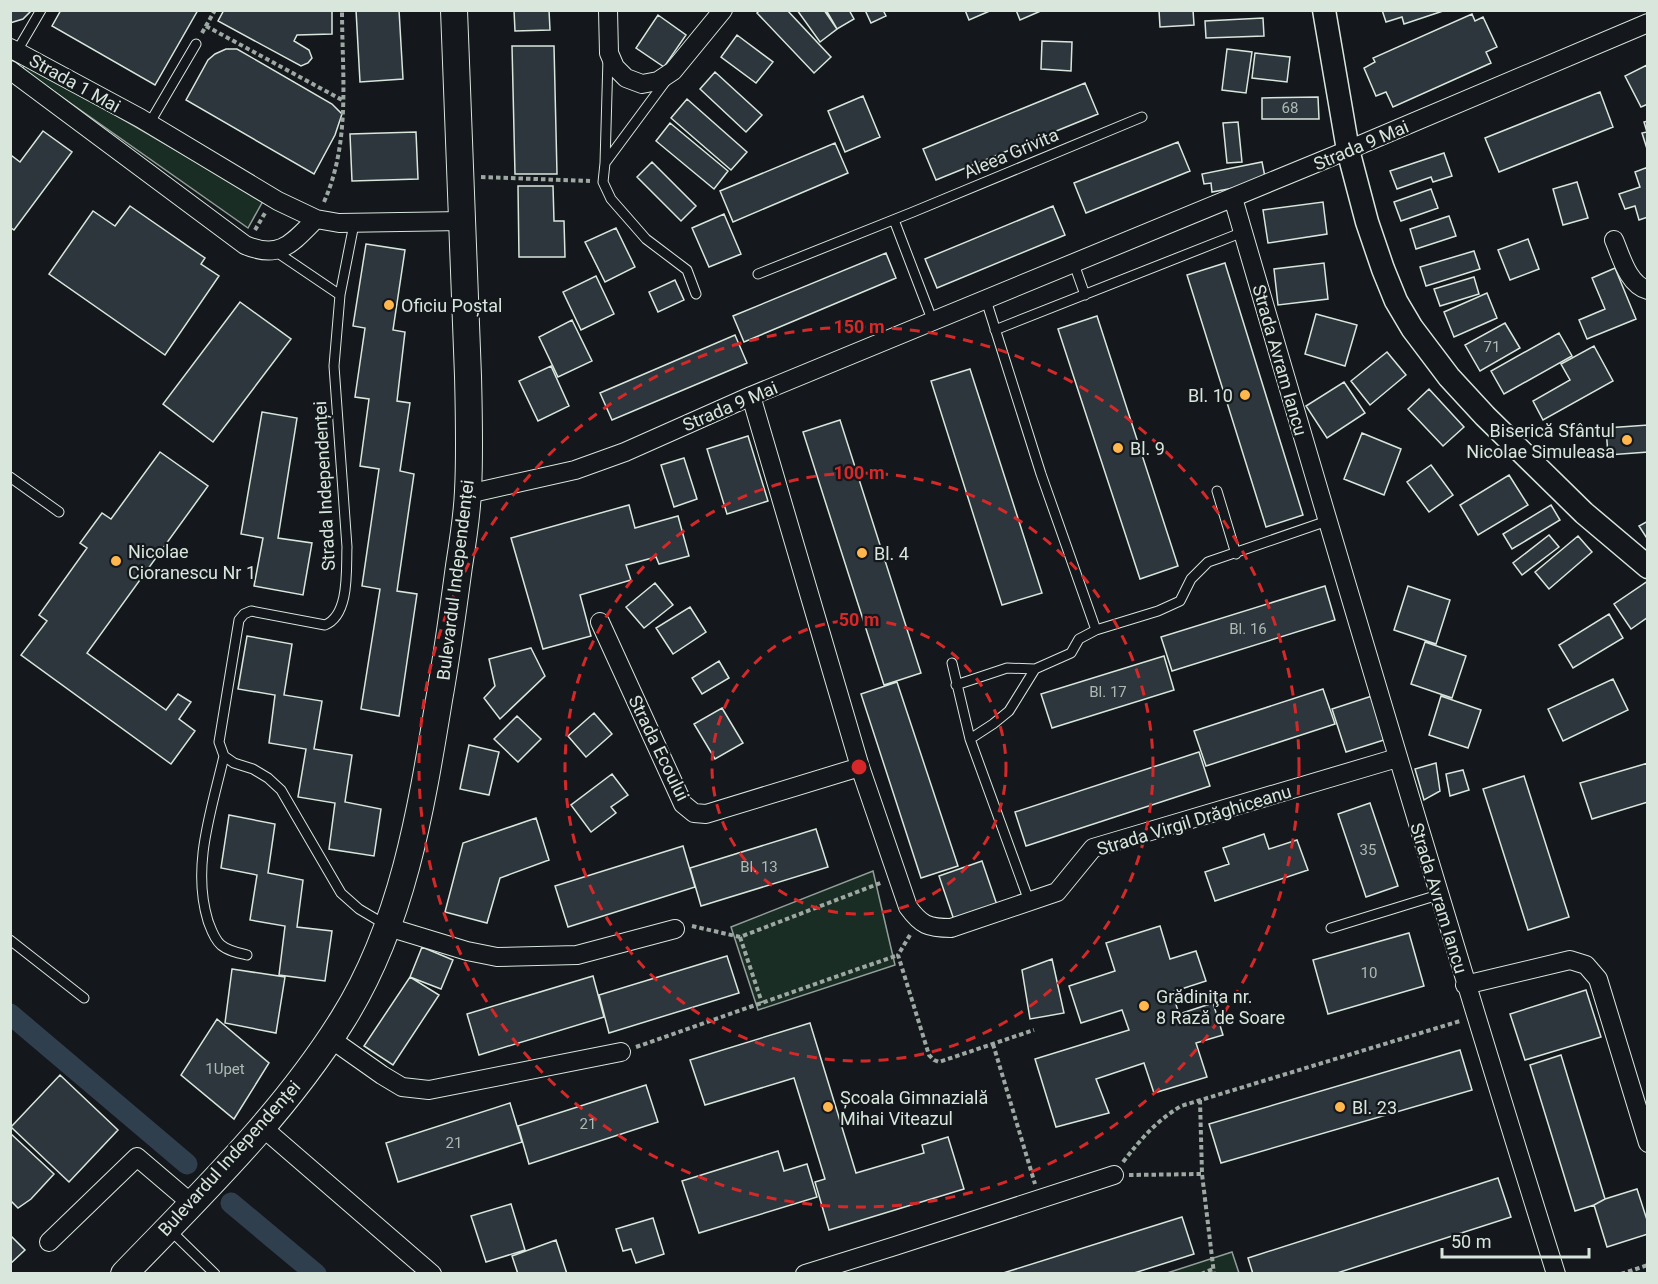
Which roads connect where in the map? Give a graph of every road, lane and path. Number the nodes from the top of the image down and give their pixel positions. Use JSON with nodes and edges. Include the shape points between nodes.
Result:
{"nodes":[{"id":1,"x":41,"y":10,"type":"edge"},
{"id":2,"x":215,"y":10,"type":"edge"},
{"id":3,"x":342,"y":10,"type":"edge"},
{"id":4,"x":454,"y":10,"type":"edge"},
{"id":5,"x":608,"y":10,"type":"edge"},
{"id":6,"x":723,"y":10,"type":"edge"},
{"id":7,"x":1324,"y":10,"type":"edge"},
{"id":8,"x":1647,"y":23,"type":"edge"},
{"id":9,"x":206,"y":26,"type":"junction"},
{"id":10,"x":196,"y":44,"type":"joint"},
{"id":11,"x":13,"y":53,"type":"edge"},
{"id":12,"x":609,"y":53,"type":"junction"},
{"id":13,"x":10,"y":70,"type":"edge"},
{"id":14,"x":673,"y":71,"type":"junction"},
{"id":15,"x":344,"y":101,"type":"junction"},
{"id":16,"x":1142,"y":117,"type":"dead end"},
{"id":17,"x":145,"y":121,"type":"junction"},
{"id":18,"x":1348,"y":150,"type":"junction"},
{"id":19,"x":605,"y":163,"type":"junction"},
{"id":20,"x":481,"y":177,"type":"dead end"},
{"id":21,"x":603,"y":182,"type":"junction"},
{"id":22,"x":1233,"y":198,"type":"junction"},
{"id":23,"x":275,"y":199,"type":"junction"},
{"id":24,"x":316,"y":219,"type":"junction"},
{"id":25,"x":894,"y":220,"type":"junction"},
{"id":26,"x":462,"y":221,"type":"junction"},
{"id":27,"x":354,"y":224,"type":"junction"},
{"id":28,"x":1243,"y":232,"type":"junction"},
{"id":29,"x":1614,"y":240,"type":"dead end"},
{"id":30,"x":259,"y":249,"type":"junction"},
{"id":31,"x":1074,"y":264,"type":"junction"},
{"id":32,"x":758,"y":274,"type":"dead end"},
{"id":33,"x":1647,"y":290,"type":"edge"},
{"id":34,"x":696,"y":294,"type":"dead end"},
{"id":35,"x":340,"y":295,"type":"junction"},
{"id":36,"x":1085,"y":295,"type":"junction"},
{"id":37,"x":986,"y":300,"type":"junction"},
{"id":38,"x":933,"y":322,"type":"junction"},
{"id":39,"x":995,"y":330,"type":"junction"},
{"id":40,"x":751,"y":396,"type":"junction"},
{"id":41,"x":10,"y":477,"type":"edge"},
{"id":42,"x":1217,"y":491,"type":"dead end"},
{"id":43,"x":468,"y":494,"type":"junction"},
{"id":44,"x":59,"y":512,"type":"dead end"},
{"id":45,"x":1327,"y":521,"type":"junction"},
{"id":46,"x":1236,"y":554,"type":"junction"},
{"id":47,"x":1647,"y":567,"type":"edge"},
{"id":48,"x":600,"y":622,"type":"dead end"},
{"id":49,"x":1096,"y":630,"type":"junction"},
{"id":50,"x":952,"y":663,"type":"dead end"},
{"id":51,"x":1035,"y":669,"type":"junction"},
{"id":52,"x":956,"y":685,"type":"junction"},
{"id":53,"x":970,"y":739,"type":"junction"},
{"id":54,"x":224,"y":756,"type":"junction"},
{"id":55,"x":1397,"y":758,"type":"junction"},
{"id":56,"x":860,"y":767,"type":"junction"},
{"id":57,"x":897,"y":876,"type":"junction"},
{"id":58,"x":1438,"y":895,"type":"junction"},
{"id":59,"x":1029,"y":901,"type":"junction"},
{"id":60,"x":918,"y":921,"type":"junction"},
{"id":61,"x":388,"y":927,"type":"junction"},
{"id":62,"x":1330,"y":928,"type":"dead end"},
{"id":63,"x":675,"y":929,"type":"joint"},
{"id":64,"x":740,"y":938,"type":"junction"},
{"id":65,"x":10,"y":940,"type":"edge"},
{"id":66,"x":247,"y":955,"type":"dead end"},
{"id":67,"x":898,"y":955,"type":"junction"},
{"id":68,"x":1465,"y":984,"type":"junction"},
{"id":69,"x":84,"y":998,"type":"dead end"},
{"id":70,"x":762,"y":1003,"type":"junction"},
{"id":71,"x":1475,"y":1016,"type":"junction"},
{"id":72,"x":1034,"y":1030,"type":"dead end"},
{"id":73,"x":331,"y":1039,"type":"junction"},
{"id":74,"x":993,"y":1044,"type":"junction"},
{"id":75,"x":621,"y":1053,"type":"joint"},
{"id":76,"x":1200,"y":1100,"type":"junction"},
{"id":77,"x":262,"y":1127,"type":"junction"},
{"id":78,"x":1647,"y":1143,"type":"edge"},
{"id":79,"x":1202,"y":1174,"type":"junction"},
{"id":80,"x":1114,"y":1175,"type":"junction"},
{"id":81,"x":1039,"y":1198,"type":"junction"},
{"id":82,"x":191,"y":1203,"type":"junction"},
{"id":83,"x":167,"y":1228,"type":"junction"},
{"id":84,"x":49,"y":1242,"type":"dead end"},
{"id":85,"x":1647,"y":1265,"type":"edge"},
{"id":86,"x":1214,"y":1271,"type":"edge"},
{"id":87,"x":124,"y":1274,"type":"edge"},
{"id":88,"x":215,"y":1274,"type":"edge"},
{"id":89,"x":432,"y":1274,"type":"edge"},
{"id":90,"x":805,"y":1274,"type":"edge"},
{"id":91,"x":1202,"y":1274,"type":"edge"},
{"id":92,"x":1556,"y":1274,"type":"edge"},
{"id":93,"x":1621,"y":1274,"type":"edge"}],
"edges":[{"from":1,"to":11,"type":"lane"},
{"from":2,"to":9,"type":"path"},
{"from":3,"to":15,"type":"path"},
{"from":4,"to":26,"type":"main road","name":"Bulevardul Independenței"},
{"from":5,"to":12,"type":"street"},
{"from":6,"to":14,"type":"street"},
{"from":7,"to":18,"type":"street"},
{"from":8,"to":18,"type":"street","name":"Strada 9 Mai"},
{"from":9,"to":10,"type":"path"},
{"from":9,"to":15,"type":"path"},
{"from":10,"to":17,"type":"lane"},
{"from":11,"to":17,"type":"street","name":"Strada 1 Mai"},
{"from":12,"to":14,"type":"street","via":[[626,78],[642,84],[658,81]]},
{"from":12,"to":19,"type":"lane"},
{"from":13,"to":30,"type":"street"},
{"from":14,"to":19,"type":"lane"},
{"from":15,"to":24,"type":"path","via":[[334,179]]},
{"from":16,"to":25,"type":"lane","name":"Aleea Grivita"},
{"from":17,"to":23,"type":"street","name":"Strada 1 Mai"},
{"from":18,"to":22,"type":"street","name":"Strada 9 Mai"},
{"from":18,"to":47,"type":"street","via":[[1383,269],[1412,328],[1485,416],[1584,513]]},
{"from":19,"to":21,"type":"lane"},
{"from":20,"to":21,"type":"path"},
{"from":21,"to":34,"type":"lane","via":[[611,199],[640,232],[687,270]]},
{"from":22,"to":28,"type":"street","name":"Strada Avram Iancu"},
{"from":22,"to":31,"type":"street","name":"Strada 9 Mai"},
{"from":23,"to":24,"type":"street","name":"Strada 1 Mai"},
{"from":23,"to":30,"type":"path"},
{"from":24,"to":27,"type":"street","name":"Strada 1 Mai"},
{"from":24,"to":30,"type":"street","via":[[284,248]]},
{"from":25,"to":32,"type":"lane","name":"Aleea Grivita"},
{"from":25,"to":38,"type":"lane"},
{"from":26,"to":27,"type":"street","name":"Strada 1 Mai"},
{"from":26,"to":43,"type":"main road","name":"Bulevardul Independenței","via":[[470,434]]},
{"from":27,"to":35,"type":"lane","name":"Strada Independenței"},
{"from":28,"to":36,"type":"lane"},
{"from":28,"to":45,"type":"street","name":"Strada Avram Iancu"},
{"from":29,"to":33,"type":"street","via":[[1633,281]]},
{"from":30,"to":35,"type":"lane"},
{"from":31,"to":36,"type":"lane"},
{"from":31,"to":37,"type":"street","name":"Strada 9 Mai"},
{"from":35,"to":54,"type":"lane","name":"Strada Independenței","via":[[334,366],[346,576],[339,613],[325,625],[251,611],[239,620],[219,742]]},
{"from":36,"to":39,"type":"lane"},
{"from":37,"to":38,"type":"street","name":"Strada 9 Mai"},
{"from":37,"to":39,"type":"lane"},
{"from":38,"to":40,"type":"street","name":"Strada 9 Mai"},
{"from":39,"to":49,"type":"lane"},
{"from":40,"to":43,"type":"street","name":"Strada 9 Mai","via":[[626,452],[575,470]]},
{"from":40,"to":56,"type":"street"},
{"from":41,"to":44,"type":"lane"},
{"from":42,"to":46,"type":"lane"},
{"from":43,"to":61,"type":"main road","name":"Bulevardul Independenței","via":[[452,626],[423,790]]},
{"from":45,"to":46,"type":"lane"},
{"from":45,"to":55,"type":"street","name":"Strada Avram Iancu"},
{"from":46,"to":49,"type":"lane","via":[[1208,562],[1191,579],[1180,601]]},
{"from":48,"to":56,"type":"street","name":"Strada Ecoului","via":[[683,804],[694,813],[706,814]]},
{"from":49,"to":51,"type":"lane","via":[[1079,639],[1071,653]]},
{"from":50,"to":52,"type":"lane"},
{"from":51,"to":52,"type":"lane","via":[[1007,668]]},
{"from":51,"to":53,"type":"lane","via":[[1009,711]]},
{"from":52,"to":53,"type":"lane"},
{"from":53,"to":59,"type":"lane"},
{"from":54,"to":61,"type":"lane","via":[[268,778],[280,790],[340,893]]},
{"from":54,"to":66,"type":"lane","via":[[201,863],[201,885],[205,911],[219,943]]},
{"from":55,"to":58,"type":"street","name":"Strada Avram Iancu"},
{"from":55,"to":59,"type":"street","name":"Strada Virgil Drăghiceanu","via":[[1093,848],[1057,892]]},
{"from":56,"to":57,"type":"street"},
{"from":57,"to":60,"type":"street","via":[[908,907]]},
{"from":57,"to":64,"type":"path"},
{"from":58,"to":62,"type":"lane"},
{"from":58,"to":68,"type":"street","name":"Strada Avram Iancu"},
{"from":59,"to":60,"type":"street","name":"Strada Virgil Drăghiceanu","via":[[951,928],[934,928]]},
{"from":60,"to":67,"type":"path"},
{"from":61,"to":63,"type":"street","via":[[497,957],[577,955]]},
{"from":61,"to":73,"type":"main road","name":"Bulevardul Independenței","via":[[367,975]]},
{"from":63,"to":64,"type":"path","via":[[695,926]]},
{"from":64,"to":70,"type":"path"},
{"from":65,"to":69,"type":"lane"},
{"from":67,"to":70,"type":"path"},
{"from":67,"to":74,"type":"path","via":[[934,1060],[939,1062]]},
{"from":68,"to":71,"type":"street","name":"Strada Avram Iancu"},
{"from":68,"to":78,"type":"street","via":[[1570,960],[1586,965],[1598,979]]},
{"from":70,"to":75,"type":"path"},
{"from":71,"to":76,"type":"path"},
{"from":71,"to":92,"type":"street","name":"Strada Avram Iancu"},
{"from":72,"to":74,"type":"path"},
{"from":73,"to":75,"type":"street","via":[[402,1087],[429,1090]]},
{"from":73,"to":77,"type":"main road","name":"Bulevardul Independenței"},
{"from":74,"to":81,"type":"path"},
{"from":76,"to":79,"type":"path"},
{"from":76,"to":80,"type":"path","via":[[1161,1118]]},
{"from":77,"to":82,"type":"main road","name":"Bulevardul Independenței"},
{"from":77,"to":89,"type":"street"},
{"from":79,"to":80,"type":"path"},
{"from":79,"to":86,"type":"path"},
{"from":80,"to":81,"type":"street"},
{"from":81,"to":90,"type":"street"},
{"from":82,"to":83,"type":"main road","name":"Bulevardul Independenței"},
{"from":82,"to":84,"type":"street","via":[[137,1157]]},
{"from":83,"to":87,"type":"main road","name":"Bulevardul Independenței"},
{"from":83,"to":88,"type":"lane"},
{"from":85,"to":93,"type":"path"},
{"from":86,"to":91,"type":"path"}]}
